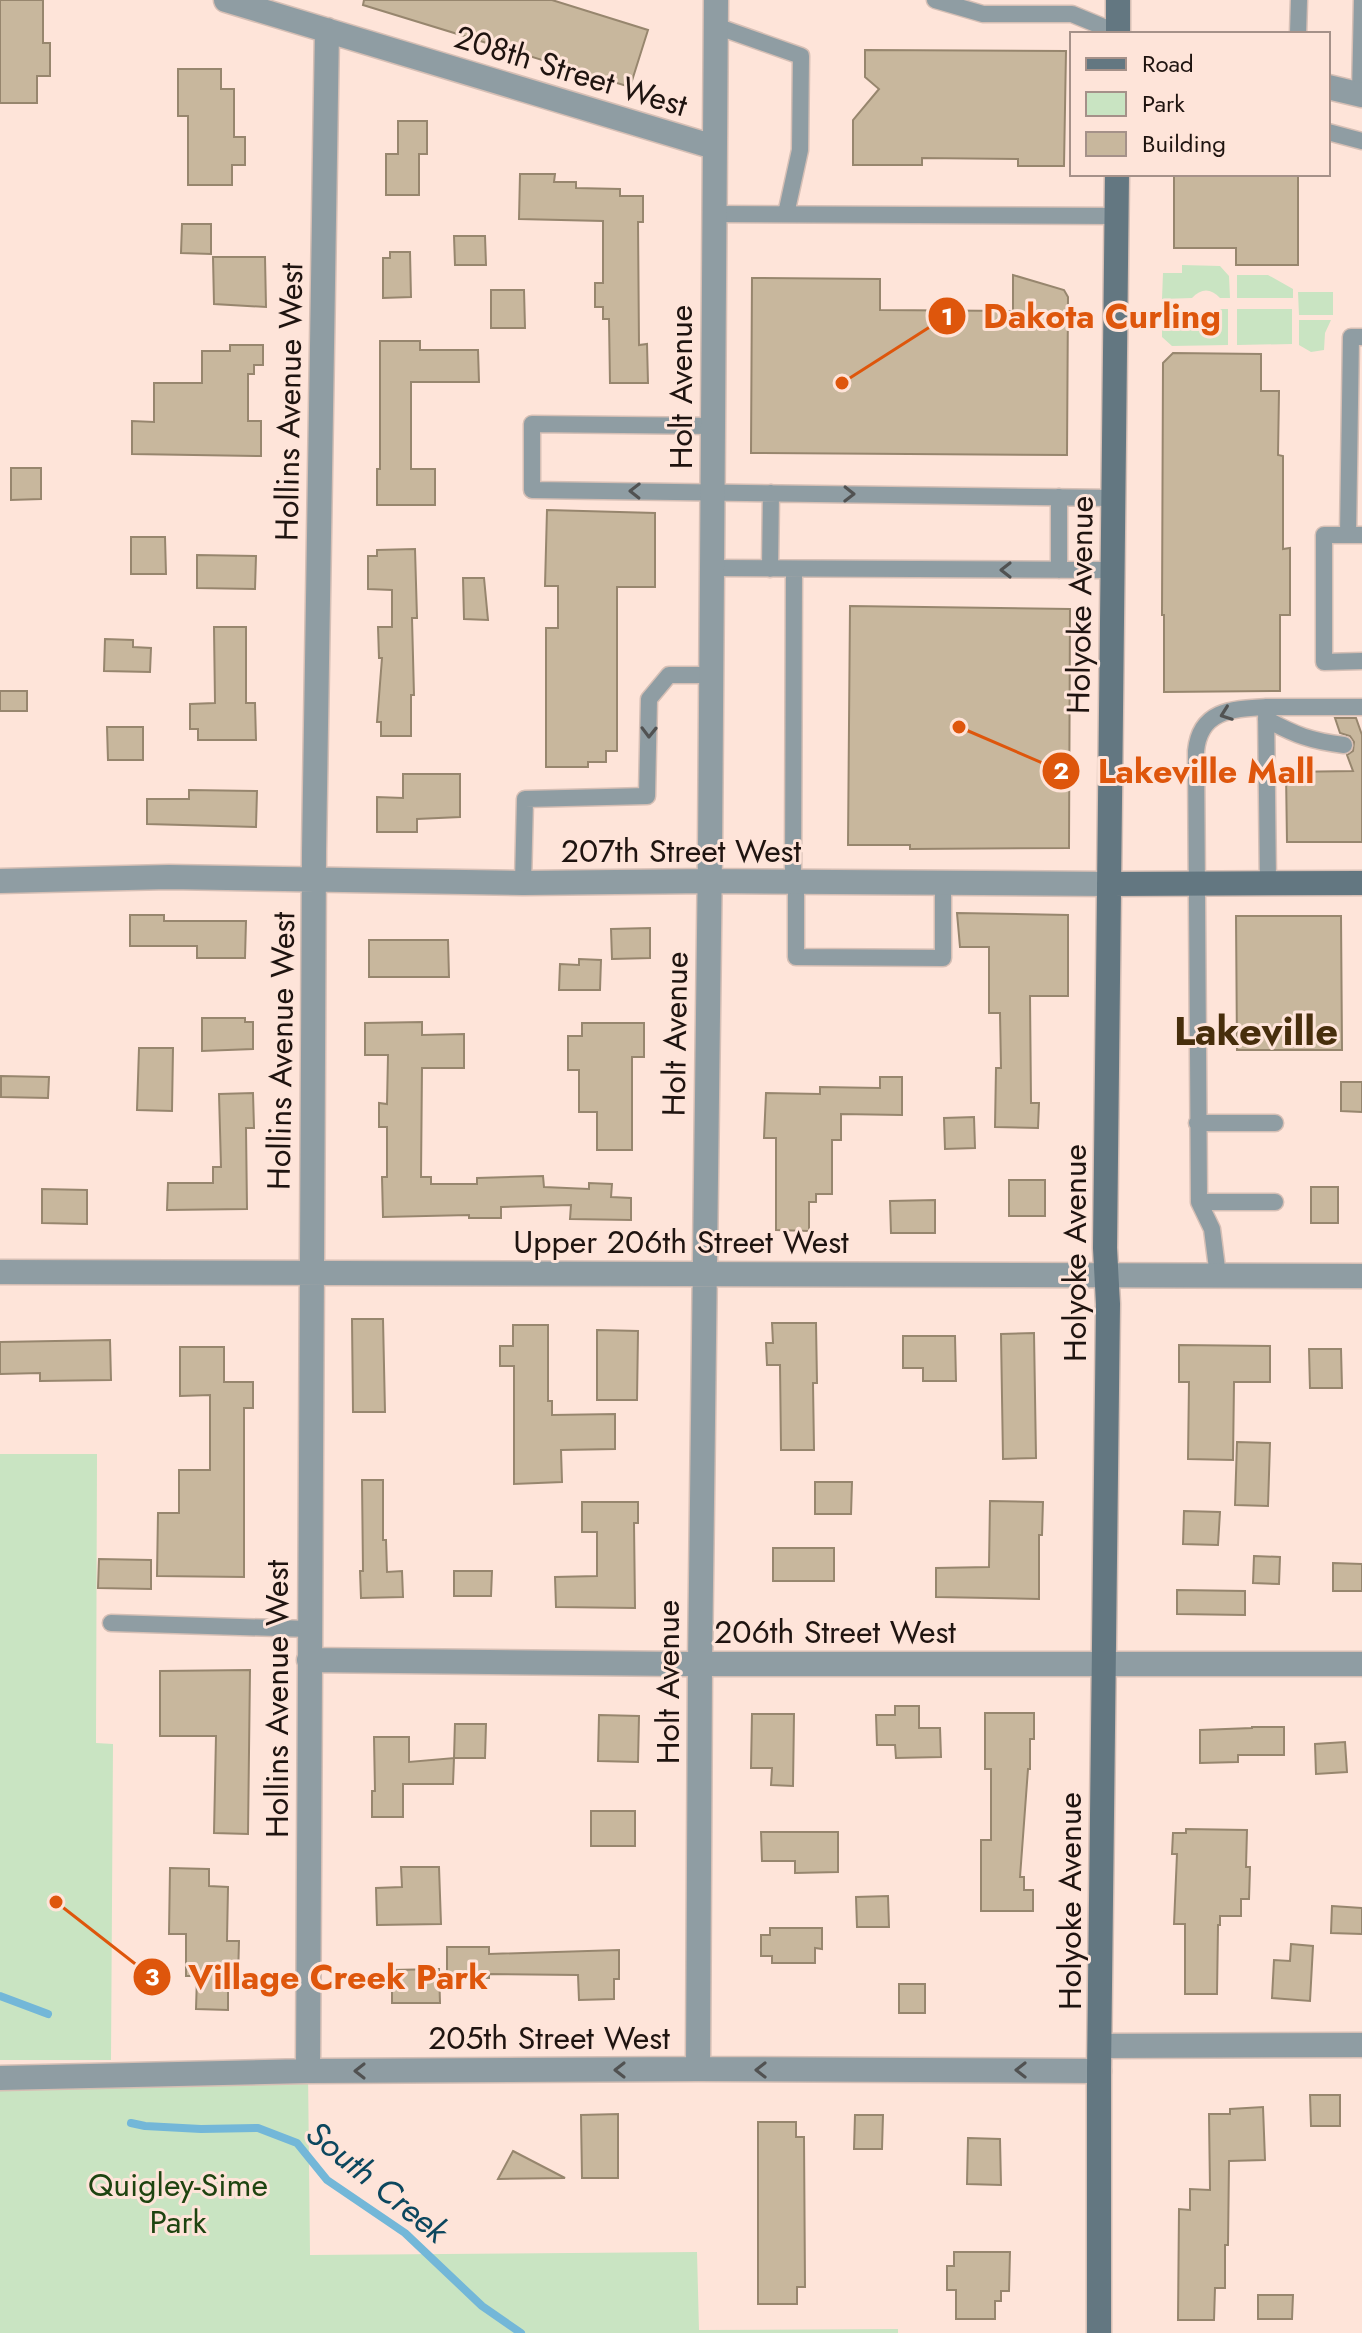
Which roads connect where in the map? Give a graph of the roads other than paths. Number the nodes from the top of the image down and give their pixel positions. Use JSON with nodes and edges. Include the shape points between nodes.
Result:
{"nodes":[{"id":1,"x":226,"y":0,"type":"edge"},
{"id":2,"x":716,"y":0,"type":"edge"},
{"id":3,"x":935,"y":0,"type":"edge"},
{"id":4,"x":1118,"y":0,"type":"edge"},
{"id":5,"x":1299,"y":0,"type":"edge"},
{"id":6,"x":1362,"y":0,"type":"edge"},
{"id":7,"x":716,"y":26,"type":"junction"},
{"id":8,"x":327,"y":30,"type":"junction"},
{"id":9,"x":1114,"y":32,"type":"edge"},
{"id":10,"x":1119,"y":32,"type":"edge"},
{"id":11,"x":1298,"y":32,"type":"edge"},
{"id":12,"x":1330,"y":87,"type":"edge"},
{"id":13,"x":1361,"y":95,"type":"edge"},
{"id":14,"x":1330,"y":133,"type":"edge"},
{"id":15,"x":1362,"y":141,"type":"edge"},
{"id":16,"x":714,"y":147,"type":"junction"},
{"id":17,"x":1117,"y":176,"type":"edge"},
{"id":18,"x":714,"y":214,"type":"junction"},
{"id":19,"x":786,"y":214,"type":"junction"},
{"id":20,"x":1116,"y":216,"type":"junction"},
{"id":21,"x":1362,"y":337,"type":"edge"},
{"id":22,"x":713,"y":426,"type":"junction"},
{"id":23,"x":713,"y":492,"type":"junction"},
{"id":24,"x":771,"y":493,"type":"junction"},
{"id":25,"x":1059,"y":497,"type":"junction"},
{"id":26,"x":1113,"y":498,"type":"junction"},
{"id":27,"x":1355,"y":535,"type":"edge"},
{"id":28,"x":712,"y":568,"type":"junction"},
{"id":29,"x":770,"y":569,"type":"junction"},
{"id":30,"x":794,"y":569,"type":"junction"},
{"id":31,"x":1059,"y":570,"type":"junction"},
{"id":32,"x":1112,"y":570,"type":"junction"},
{"id":33,"x":1362,"y":661,"type":"edge"},
{"id":34,"x":711,"y":675,"type":"junction"},
{"id":35,"x":1362,"y":707,"type":"edge"},
{"id":36,"x":1266,"y":713,"type":"junction"},
{"id":37,"x":1344,"y":745,"type":"dead end"},
{"id":38,"x":314,"y":880,"type":"junction"},
{"id":39,"x":0,"y":881,"type":"edge"},
{"id":40,"x":709,"y":881,"type":"junction"},
{"id":41,"x":794,"y":882,"type":"junction"},
{"id":42,"x":943,"y":882,"type":"junction"},
{"id":43,"x":523,"y":883,"type":"junction"},
{"id":44,"x":1362,"y":883,"type":"edge"},
{"id":45,"x":1109,"y":884,"type":"junction"},
{"id":46,"x":1268,"y":884,"type":"junction"},
{"id":47,"x":1198,"y":885,"type":"junction"},
{"id":48,"x":1197,"y":1123,"type":"junction"},
{"id":49,"x":1275,"y":1123,"type":"dead end"},
{"id":50,"x":1199,"y":1202,"type":"junction"},
{"id":51,"x":1275,"y":1202,"type":"dead end"},
{"id":52,"x":0,"y":1272,"type":"edge"},
{"id":53,"x":704,"y":1274,"type":"junction"},
{"id":54,"x":311,"y":1275,"type":"junction"},
{"id":55,"x":1105,"y":1275,"type":"junction"},
{"id":56,"x":1218,"y":1276,"type":"junction"},
{"id":57,"x":1362,"y":1276,"type":"edge"},
{"id":58,"x":111,"y":1623,"type":"dead end"},
{"id":59,"x":309,"y":1629,"type":"junction"},
{"id":60,"x":309,"y":1660,"type":"junction"},
{"id":61,"x":1103,"y":1663,"type":"junction"},
{"id":62,"x":700,"y":1664,"type":"junction"},
{"id":63,"x":1362,"y":1664,"type":"edge"},
{"id":64,"x":1362,"y":2045,"type":"edge"},
{"id":65,"x":1100,"y":2046,"type":"junction"},
{"id":66,"x":698,"y":2069,"type":"junction"},
{"id":67,"x":308,"y":2071,"type":"junction"},
{"id":68,"x":1099,"y":2071,"type":"junction"},
{"id":69,"x":0,"y":2078,"type":"edge"},
{"id":70,"x":1099,"y":2333,"type":"edge"}],
"edges":[{"from":1,"to":8,"type":"street","name":"208th Street West"},
{"from":2,"to":7,"type":"street","name":"Holt Avenue"},
{"from":3,"to":9,"type":"lane","via":[[983,14],[1072,14]]},
{"from":4,"to":10,"type":"street"},
{"from":5,"to":11,"type":"lane"},
{"from":6,"to":13,"type":"lane"},
{"from":7,"to":16,"type":"street","name":"Holt Avenue"},
{"from":7,"to":19,"type":"lane","via":[[801,56],[800,150]]},
{"from":8,"to":16,"type":"street","name":"208th Street West"},
{"from":8,"to":38,"type":"street","name":"Hollins Avenue West"},
{"from":12,"to":13,"type":"street"},
{"from":14,"to":15,"type":"lane"},
{"from":16,"to":18,"type":"street","name":"Holt Avenue"},
{"from":17,"to":20,"type":"street","name":"Holyoke Avenue"},
{"from":18,"to":19,"type":"lane"},
{"from":18,"to":22,"type":"street","name":"Holt Avenue"},
{"from":19,"to":20,"type":"lane"},
{"from":20,"to":26,"type":"street","name":"Holyoke Avenue"},
{"from":21,"to":27,"type":"lane","via":[[1351,337]]},
{"from":22,"to":23,"type":"street","name":"Holt Avenue"},
{"from":23,"to":22,"type":"lane","one_way":true,"via":[[532,490],[532,424]]},
{"from":23,"to":24,"type":"lane"},
{"from":23,"to":28,"type":"street","name":"Holt Avenue"},
{"from":24,"to":25,"type":"lane","one_way":true},
{"from":24,"to":29,"type":"lane"},
{"from":25,"to":26,"type":"lane"},
{"from":25,"to":31,"type":"lane"},
{"from":26,"to":32,"type":"street","name":"Holyoke Avenue"},
{"from":27,"to":33,"type":"lane","via":[[1324,535],[1324,662]]},
{"from":28,"to":29,"type":"lane"},
{"from":28,"to":34,"type":"street","name":"Holt Avenue"},
{"from":29,"to":30,"type":"lane"},
{"from":31,"to":30,"type":"lane","one_way":true},
{"from":30,"to":41,"type":"lane"},
{"from":31,"to":32,"type":"lane"},
{"from":32,"to":45,"type":"street","name":"Holyoke Avenue"},
{"from":34,"to":40,"type":"street","name":"Holt Avenue"},
{"from":34,"to":43,"type":"lane","one_way":true,"via":[[669,675],[649,699],[647,796],[525,799]]},
{"from":35,"to":36,"type":"lane"},
{"from":36,"to":37,"type":"lane","via":[[1293,733]]},
{"from":36,"to":46,"type":"lane"},
{"from":36,"to":47,"type":"lane","one_way":true,"via":[[1230,710],[1201,729]]},
{"from":38,"to":39,"type":"street","name":"207th Street West"},
{"from":38,"to":43,"type":"street","name":"207th Street West"},
{"from":38,"to":54,"type":"street","name":"Hollins Avenue West"},
{"from":40,"to":41,"type":"street","name":"207th Street West"},
{"from":40,"to":43,"type":"street","name":"207th Street West"},
{"from":40,"to":53,"type":"street","name":"Holt Avenue"},
{"from":41,"to":42,"type":"street","name":"207th Street West"},
{"from":41,"to":42,"type":"lane","via":[[796,957],[943,958]]},
{"from":42,"to":45,"type":"street","name":"207th Street West"},
{"from":44,"to":46,"type":"street","name":"207th Street West"},
{"from":45,"to":47,"type":"street","name":"207th Street West"},
{"from":45,"to":55,"type":"street","name":"Holyoke Avenue"},
{"from":46,"to":47,"type":"street","name":"207th Street West"},
{"from":47,"to":48,"type":"lane"},
{"from":48,"to":49,"type":"lane"},
{"from":48,"to":50,"type":"lane"},
{"from":50,"to":51,"type":"lane"},
{"from":50,"to":56,"type":"lane","via":[[1212,1229]]},
{"from":52,"to":54,"type":"street","name":"Upper 206th Street West"},
{"from":53,"to":54,"type":"street","name":"Upper 206th Street West"},
{"from":53,"to":55,"type":"street","name":"Upper 206th Street West"},
{"from":53,"to":62,"type":"street","name":"Holt Avenue"},
{"from":54,"to":59,"type":"street","name":"Hollins Avenue West"},
{"from":55,"to":56,"type":"street","name":"Upper 206th Street West"},
{"from":55,"to":61,"type":"street","name":"Holyoke Avenue"},
{"from":56,"to":57,"type":"street","name":"Upper 206th Street West"},
{"from":58,"to":59,"type":"lane"},
{"from":59,"to":60,"type":"street","name":"Hollins Avenue West"},
{"from":60,"to":62,"type":"street","name":"206th Street West"},
{"from":60,"to":67,"type":"street","name":"Hollins Avenue West"},
{"from":61,"to":62,"type":"street","name":"206th Street West"},
{"from":61,"to":63,"type":"street","name":"206th Street West"},
{"from":61,"to":65,"type":"street","name":"Holyoke Avenue"},
{"from":62,"to":66,"type":"street","name":"Holt Avenue"},
{"from":64,"to":65,"type":"street"},
{"from":65,"to":68,"type":"street","name":"Holyoke Avenue"},
{"from":66,"to":67,"type":"street","name":"205th Street West","one_way":true},
{"from":68,"to":66,"type":"street","name":"205th Street West","one_way":true},
{"from":67,"to":69,"type":"street","name":"205th Street West"},
{"from":68,"to":70,"type":"street","name":"Holyoke Avenue"}]}
